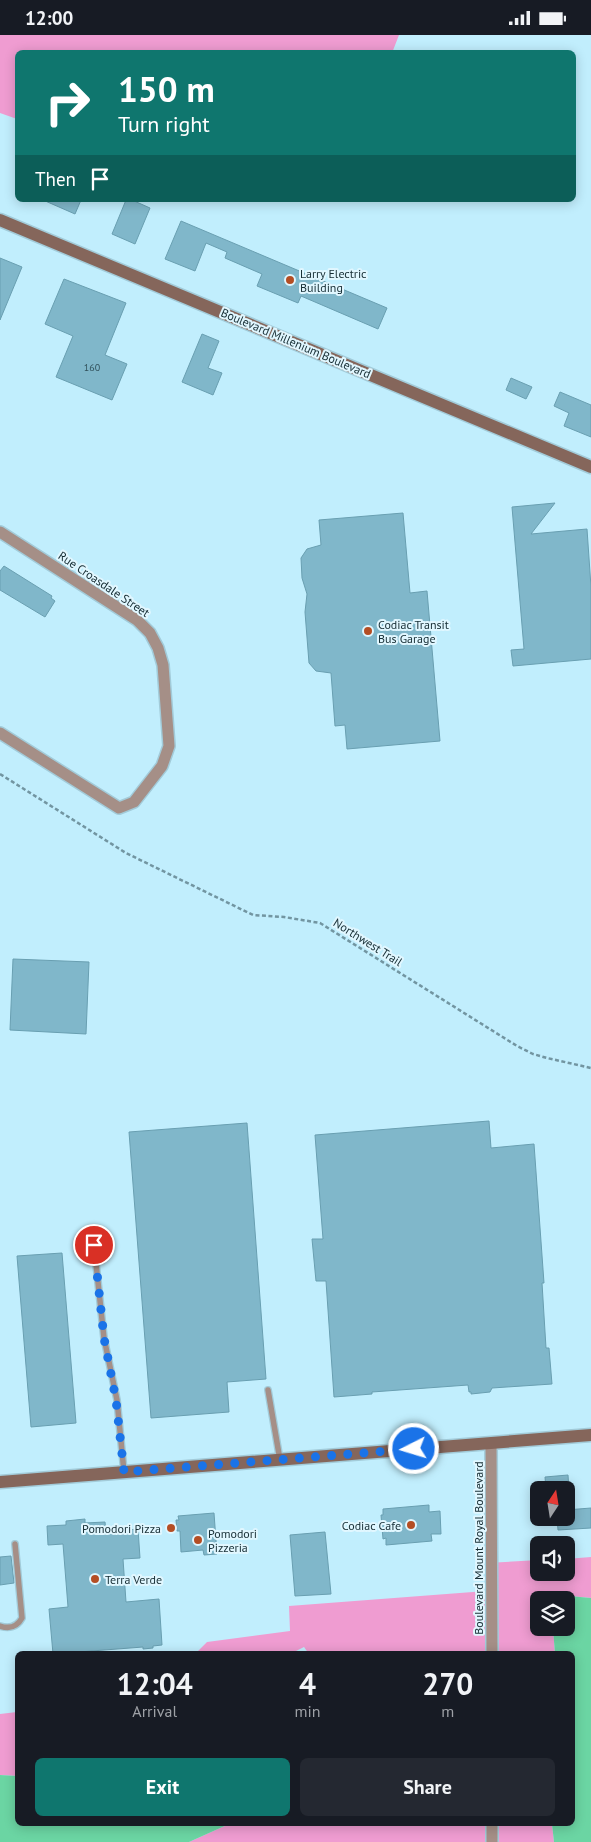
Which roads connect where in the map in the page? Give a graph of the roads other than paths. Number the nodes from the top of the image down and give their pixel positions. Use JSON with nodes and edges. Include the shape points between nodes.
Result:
{"nodes":[{"id":1,"x":0,"y":220,"type":"edge"},
{"id":2,"x":591,"y":467,"type":"edge"},
{"id":3,"x":0,"y":532,"type":"edge"},
{"id":4,"x":0,"y":733,"type":"edge"},
{"id":5,"x":94,"y":1245,"type":"dead end"},
{"id":6,"x":268,"y":1391,"type":"dead end"},
{"id":7,"x":591,"y":1435,"type":"edge"},
{"id":8,"x":491,"y":1443,"type":"junction"},
{"id":9,"x":280,"y":1460,"type":"junction"},
{"id":10,"x":124,"y":1472,"type":"junction"},
{"id":11,"x":0,"y":1482,"type":"edge"},
{"id":12,"x":15,"y":1545,"type":"dead end"},
{"id":13,"x":0,"y":1627,"type":"edge"},
{"id":14,"x":492,"y":1651,"type":"edge"},
{"id":15,"x":492,"y":1826,"type":"edge"},
{"id":16,"x":492,"y":1842,"type":"edge"}],
"edges":[{"from":1,"to":2,"type":"main road","name":"Boulevard Millenium Boulevard"},
{"from":3,"to":4,"type":"street","name":"Rue Croasdale Street","via":[[137,620],[150,633],[163,665],[169,746],[162,766],[134,802],[119,808]]},
{"from":5,"to":10,"type":"lane"},
{"from":6,"to":9,"type":"lane"},
{"from":7,"to":8,"type":"main road"},
{"from":8,"to":9,"type":"main road"},
{"from":8,"to":14,"type":"street","name":"Boulevard Mount Royal Boulevard"},
{"from":9,"to":10,"type":"main road"},
{"from":10,"to":11,"type":"main road"},
{"from":12,"to":13,"type":"lane","via":[[22,1618],[13,1627]]},
{"from":15,"to":16,"type":"street"}]}
